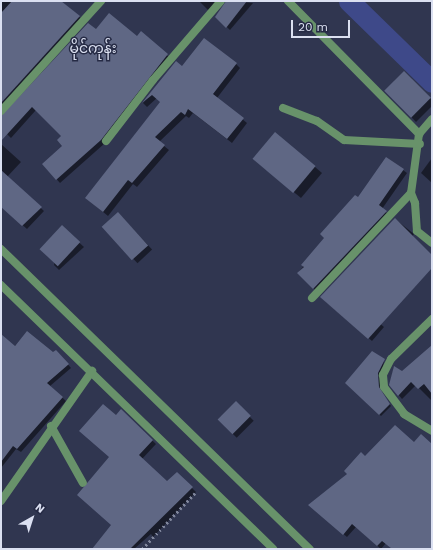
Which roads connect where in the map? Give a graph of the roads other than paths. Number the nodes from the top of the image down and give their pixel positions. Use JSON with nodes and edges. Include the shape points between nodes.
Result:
{"nodes":[{"id":1,"x":101,"y":1,"type":"edge"},
{"id":2,"x":221,"y":1,"type":"edge"},
{"id":3,"x":288,"y":1,"type":"edge"},
{"id":4,"x":283,"y":108,"type":"dead end"},
{"id":5,"x":1,"y":111,"type":"edge"},
{"id":6,"x":432,"y":119,"type":"edge"},
{"id":7,"x":419,"y":134,"type":"junction"},
{"id":8,"x":106,"y":141,"type":"dead end"},
{"id":9,"x":420,"y":144,"type":"junction"},
{"id":10,"x":410,"y":193,"type":"junction"},
{"id":11,"x":432,"y":243,"type":"edge"},
{"id":12,"x":1,"y":249,"type":"edge"},
{"id":13,"x":1,"y":285,"type":"edge"},
{"id":14,"x":312,"y":298,"type":"dead end"},
{"id":15,"x":432,"y":319,"type":"edge"},
{"id":16,"x":92,"y":371,"type":"junction"},
{"id":17,"x":52,"y":426,"type":"junction"},
{"id":18,"x":432,"y":431,"type":"edge"},
{"id":19,"x":83,"y":483,"type":"dead end"},
{"id":20,"x":1,"y":501,"type":"edge"},
{"id":21,"x":273,"y":549,"type":"edge"},
{"id":22,"x":310,"y":549,"type":"edge"}],
"edges":[{"from":1,"to":5,"type":"street"},
{"from":2,"to":8,"type":"street","via":[[166,64]]},
{"from":3,"to":7,"type":"street"},
{"from":4,"to":9,"type":"street","via":[[317,121],[344,140]]},
{"from":6,"to":7,"type":"street"},
{"from":7,"to":9,"type":"street"},
{"from":9,"to":10,"type":"street"},
{"from":10,"to":11,"type":"street","via":[[415,203],[417,230]]},
{"from":10,"to":14,"type":"street"},
{"from":12,"to":22,"type":"street"},
{"from":13,"to":16,"type":"street"},
{"from":15,"to":18,"type":"street","via":[[391,360],[383,375],[384,388],[404,414]]},
{"from":16,"to":17,"type":"street"},
{"from":16,"to":21,"type":"street"},
{"from":17,"to":19,"type":"street"},
{"from":17,"to":20,"type":"street"}]}
